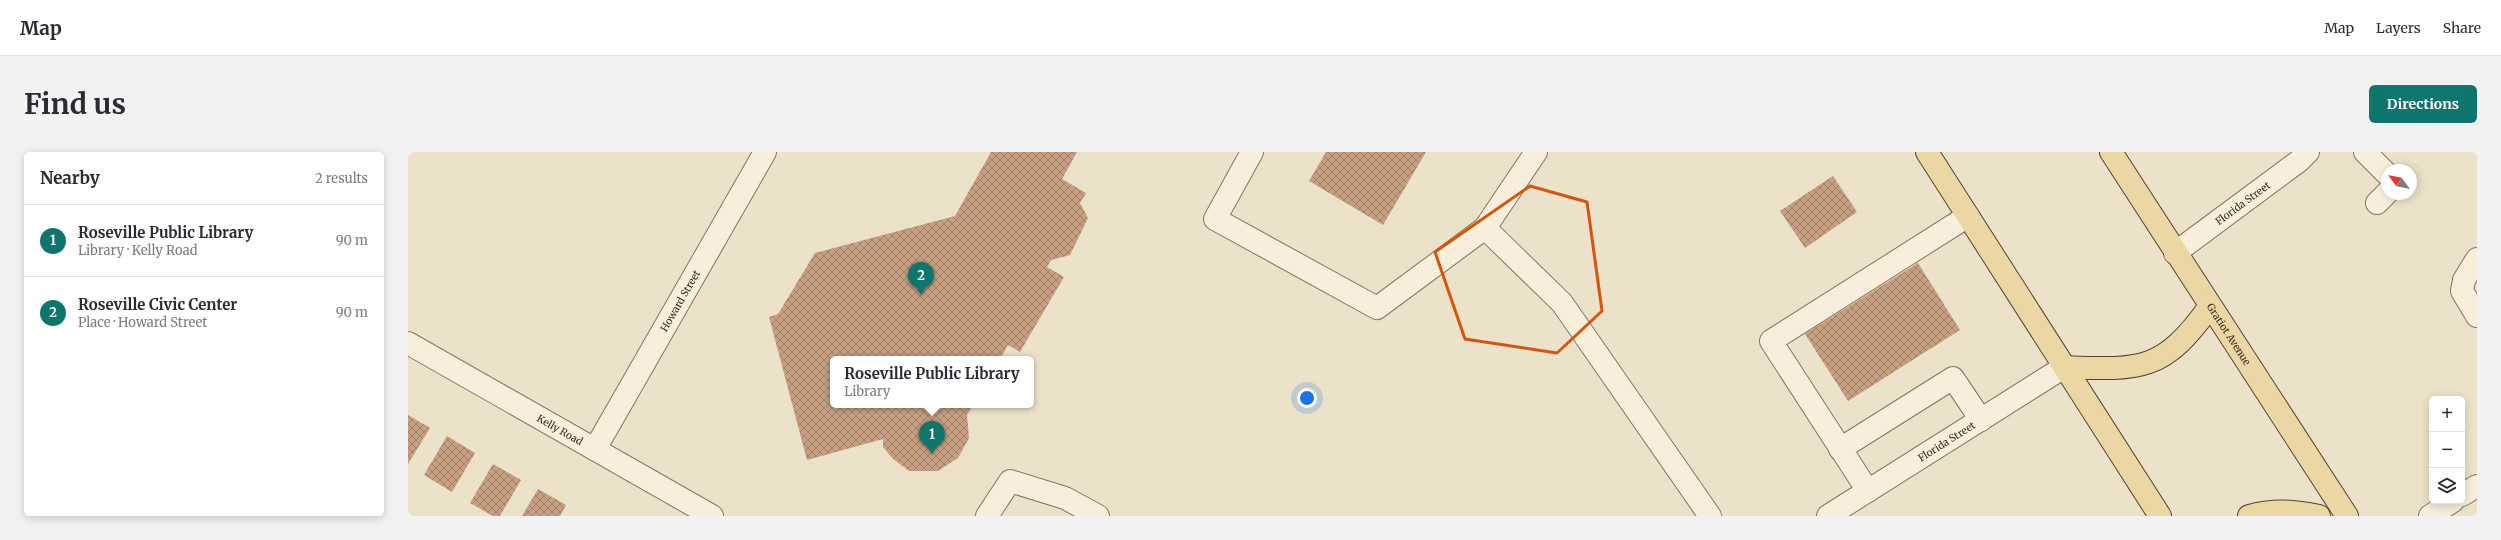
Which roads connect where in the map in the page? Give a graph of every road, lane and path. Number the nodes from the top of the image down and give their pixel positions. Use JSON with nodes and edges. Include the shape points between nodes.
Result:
{"nodes":[{"id":1,"x":765,"y":152,"type":"edge"},
{"id":2,"x":1252,"y":152,"type":"edge"},
{"id":3,"x":1536,"y":152,"type":"edge"},
{"id":4,"x":1927,"y":152,"type":"edge"},
{"id":5,"x":2111,"y":152,"type":"edge"},
{"id":6,"x":2308,"y":152,"type":"edge"},
{"id":7,"x":2365,"y":152,"type":"edge"},
{"id":8,"x":2381,"y":168,"type":"edge"},
{"id":9,"x":1968,"y":216,"type":"junction"},
{"id":10,"x":1485,"y":228,"type":"junction"},
{"id":11,"x":2175,"y":252,"type":"junction"},
{"id":12,"x":2477,"y":259,"type":"edge"},
{"id":13,"x":2210,"y":306,"type":"junction"},
{"id":14,"x":2477,"y":316,"type":"edge"},
{"id":15,"x":408,"y":343,"type":"edge"},
{"id":16,"x":2064,"y":367,"type":"junction"},
{"id":17,"x":1981,"y":420,"type":"junction"},
{"id":18,"x":595,"y":449,"type":"junction"},
{"id":19,"x":1840,"y":449,"type":"junction"},
{"id":20,"x":2477,"y":486,"type":"edge"},
{"id":21,"x":1868,"y":491,"type":"junction"},
{"id":22,"x":2465,"y":493,"type":"edge"},
{"id":23,"x":2448,"y":504,"type":"edge"},
{"id":24,"x":712,"y":516,"type":"edge"},
{"id":25,"x":987,"y":516,"type":"edge"},
{"id":26,"x":1098,"y":516,"type":"edge"},
{"id":27,"x":1710,"y":516,"type":"edge"},
{"id":28,"x":1828,"y":516,"type":"edge"},
{"id":29,"x":2160,"y":516,"type":"edge"},
{"id":30,"x":2250,"y":516,"type":"edge"},
{"id":31,"x":2319,"y":516,"type":"edge"},
{"id":32,"x":2347,"y":516,"type":"edge"},
{"id":33,"x":2430,"y":516,"type":"edge"}],
"edges":[{"from":1,"to":18,"type":"street","name":"Howard Street"},
{"from":2,"to":10,"type":"street","via":[[1215,219],[1377,308]]},
{"from":3,"to":10,"type":"street"},
{"from":4,"to":9,"type":"main road"},
{"from":5,"to":11,"type":"main road","name":"Gratiot Avenue"},
{"from":6,"to":11,"type":"street","name":"Florida Street"},
{"from":7,"to":8,"type":"street"},
{"from":9,"to":16,"type":"main road"},
{"from":9,"to":19,"type":"street","via":[[1770,341]]},
{"from":10,"to":27,"type":"street","via":[[1562,303]]},
{"from":11,"to":13,"type":"main road","name":"Gratiot Avenue"},
{"from":12,"to":14,"type":"street","via":[[2464,280],[2462,291]]},
{"from":13,"to":16,"type":"main road","via":[[2179,345],[2160,358],[2136,366]]},
{"from":13,"to":32,"type":"main road","name":"Gratiot Avenue"},
{"from":15,"to":18,"type":"street","name":"Kelly Road"},
{"from":16,"to":17,"type":"street","name":"Florida Street"},
{"from":16,"to":29,"type":"main road"},
{"from":17,"to":19,"type":"street","via":[[1953,378]]},
{"from":17,"to":21,"type":"street","name":"Florida Street"},
{"from":18,"to":24,"type":"street","name":"Kelly Road"},
{"from":19,"to":21,"type":"street"},
{"from":20,"to":22,"type":"street"},
{"from":21,"to":28,"type":"street","name":"Florida Street"},
{"from":23,"to":33,"type":"street"},
{"from":25,"to":26,"type":"street","via":[[1010,481],[1065,498]]},
{"from":30,"to":31,"type":"main road","via":[[2266,512],[2293,511]]}]}
